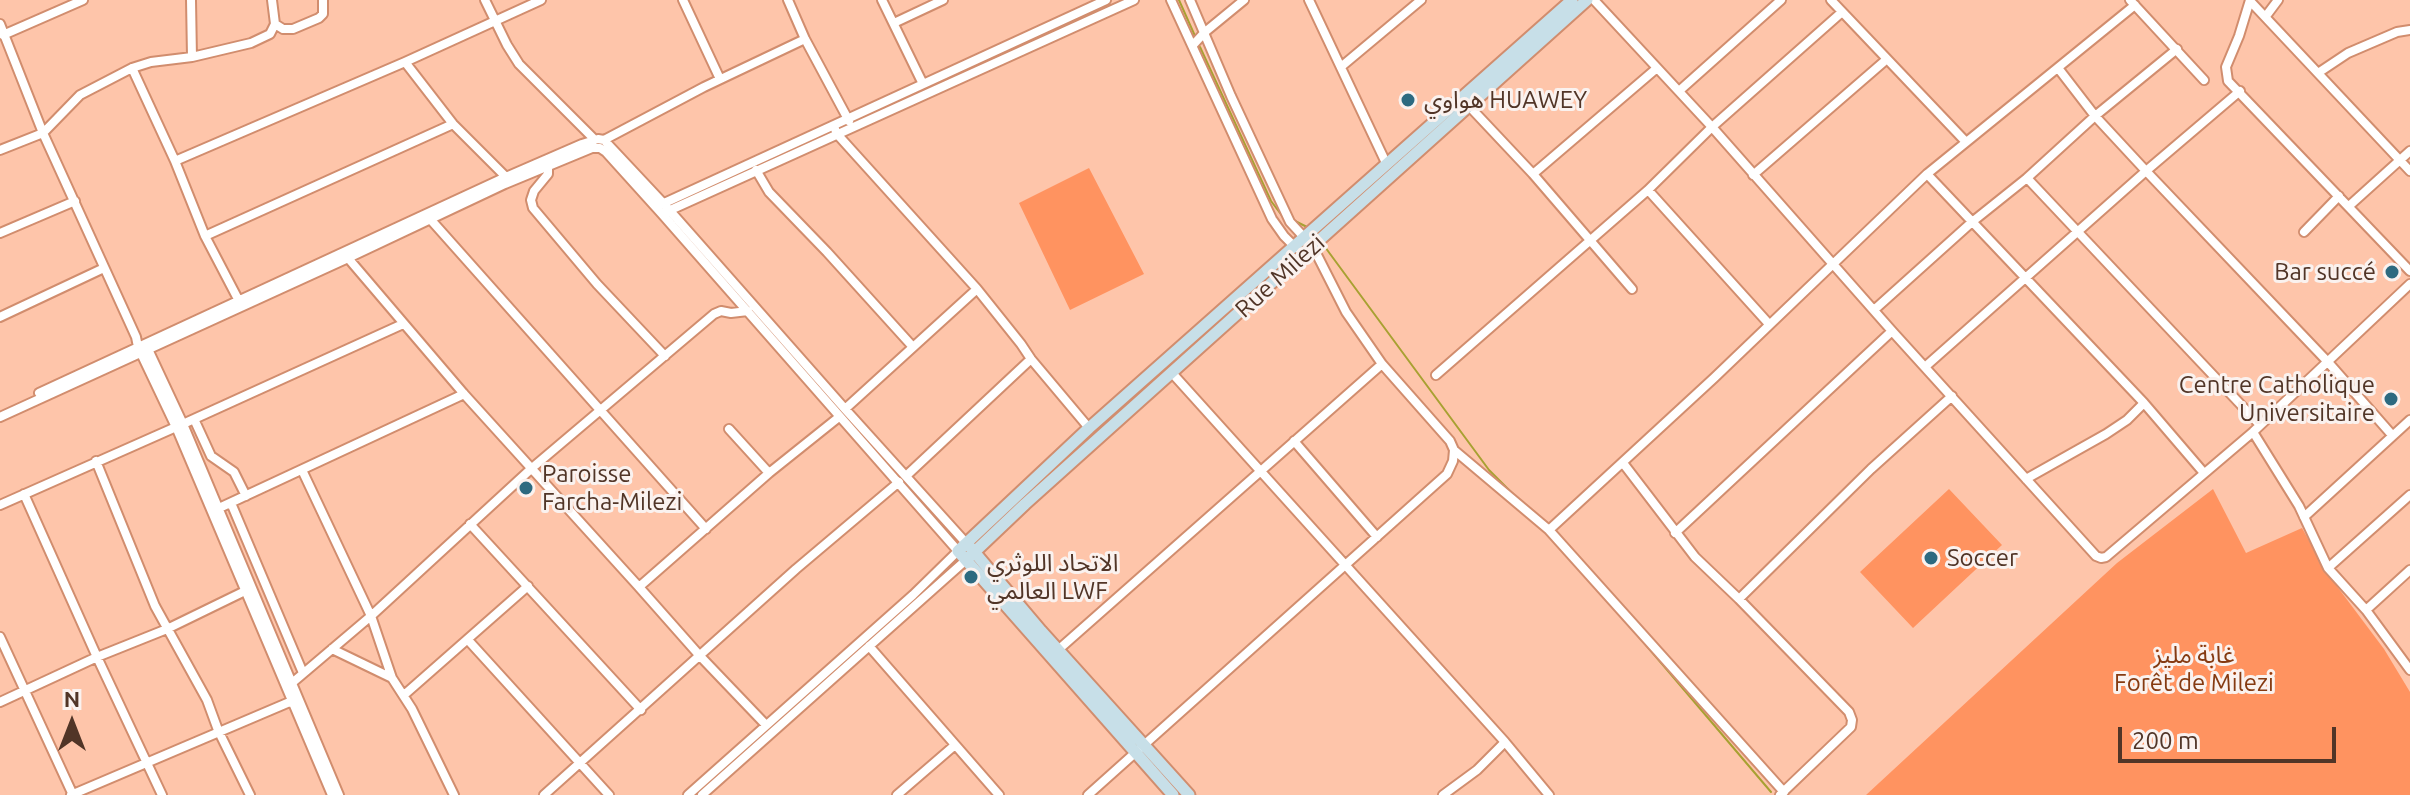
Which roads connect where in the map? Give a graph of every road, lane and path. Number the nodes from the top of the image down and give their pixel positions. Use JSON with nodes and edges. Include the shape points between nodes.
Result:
{"nodes":[{"id":1,"x":83,"y":0,"type":"edge"},
{"id":2,"x":191,"y":0,"type":"edge"},
{"id":3,"x":272,"y":0,"type":"edge"},
{"id":4,"x":323,"y":0,"type":"edge"},
{"id":5,"x":485,"y":0,"type":"edge"},
{"id":6,"x":541,"y":0,"type":"edge"},
{"id":7,"x":683,"y":0,"type":"edge"},
{"id":8,"x":788,"y":0,"type":"edge"},
{"id":9,"x":882,"y":0,"type":"edge"},
{"id":10,"x":943,"y":0,"type":"edge"},
{"id":11,"x":1106,"y":0,"type":"edge"},
{"id":12,"x":1134,"y":0,"type":"edge"},
{"id":13,"x":1171,"y":0,"type":"edge"},
{"id":14,"x":1190,"y":0,"type":"edge"},
{"id":15,"x":1244,"y":0,"type":"edge"},
{"id":16,"x":1309,"y":0,"type":"edge"},
{"id":17,"x":1421,"y":0,"type":"edge"},
{"id":18,"x":1572,"y":0,"type":"edge"},
{"id":19,"x":1587,"y":0,"type":"edge"},
{"id":20,"x":1594,"y":0,"type":"edge"},
{"id":21,"x":1781,"y":0,"type":"edge"},
{"id":22,"x":1831,"y":0,"type":"edge"},
{"id":23,"x":2278,"y":0,"type":"edge"},
{"id":24,"x":2251,"y":1,"type":"edge"},
{"id":25,"x":2133,"y":2,"type":"edge"},
{"id":26,"x":1842,"y":12,"type":"junction"},
{"id":27,"x":2266,"y":16,"type":"junction"},
{"id":28,"x":496,"y":21,"type":"junction"},
{"id":29,"x":894,"y":23,"type":"junction"},
{"id":30,"x":0,"y":24,"type":"edge"},
{"id":31,"x":275,"y":24,"type":"junction"},
{"id":32,"x":2410,"y":30,"type":"edge"},
{"id":33,"x":1205,"y":32,"type":"junction"},
{"id":34,"x":2,"y":36,"type":"edge"},
{"id":35,"x":805,"y":39,"type":"junction"},
{"id":36,"x":1193,"y":45,"type":"junction"},
{"id":37,"x":2177,"y":49,"type":"junction"},
{"id":38,"x":192,"y":57,"type":"junction"},
{"id":39,"x":1887,"y":59,"type":"junction"},
{"id":40,"x":405,"y":62,"type":"junction"},
{"id":41,"x":1342,"y":66,"type":"junction"},
{"id":42,"x":132,"y":68,"type":"junction"},
{"id":43,"x":1657,"y":68,"type":"junction"},
{"id":44,"x":2058,"y":68,"type":"junction"},
{"id":45,"x":2318,"y":73,"type":"junction"},
{"id":46,"x":720,"y":79,"type":"junction"},
{"id":47,"x":2204,"y":80,"type":"dead end"},
{"id":48,"x":923,"y":84,"type":"junction"},
{"id":49,"x":1679,"y":91,"type":"junction"},
{"id":50,"x":2240,"y":91,"type":"junction"},
{"id":51,"x":1469,"y":106,"type":"junction"},
{"id":52,"x":2095,"y":116,"type":"junction"},
{"id":53,"x":851,"y":123,"type":"junction"},
{"id":54,"x":453,"y":124,"type":"junction"},
{"id":55,"x":1712,"y":127,"type":"junction"},
{"id":56,"x":836,"y":129,"type":"junction"},
{"id":57,"x":43,"y":133,"type":"junction"},
{"id":58,"x":599,"y":140,"type":"junction"},
{"id":59,"x":1966,"y":142,"type":"junction"},
{"id":60,"x":0,"y":150,"type":"edge"},
{"id":61,"x":2410,"y":151,"type":"edge"},
{"id":62,"x":2399,"y":159,"type":"junction"},
{"id":63,"x":175,"y":161,"type":"junction"},
{"id":64,"x":1387,"y":165,"type":"junction"},
{"id":65,"x":548,"y":166,"type":"junction"},
{"id":66,"x":756,"y":170,"type":"junction"},
{"id":67,"x":2146,"y":171,"type":"junction"},
{"id":68,"x":2410,"y":171,"type":"edge"},
{"id":69,"x":1533,"y":174,"type":"junction"},
{"id":70,"x":1927,"y":174,"type":"junction"},
{"id":71,"x":1753,"y":175,"type":"junction"},
{"id":72,"x":506,"y":177,"type":"junction"},
{"id":73,"x":2027,"y":178,"type":"junction"},
{"id":74,"x":1648,"y":190,"type":"junction"},
{"id":75,"x":2339,"y":196,"type":"junction"},
{"id":76,"x":75,"y":201,"type":"junction"},
{"id":77,"x":2349,"y":206,"type":"junction"},
{"id":78,"x":663,"y":209,"type":"junction"},
{"id":79,"x":431,"y":220,"type":"junction"},
{"id":80,"x":1972,"y":222,"type":"junction"},
{"id":81,"x":2079,"y":231,"type":"junction"},
{"id":82,"x":2304,"y":232,"type":"dead end"},
{"id":83,"x":0,"y":233,"type":"edge"},
{"id":84,"x":205,"y":236,"type":"junction"},
{"id":85,"x":1305,"y":237,"type":"junction"},
{"id":86,"x":1590,"y":240,"type":"junction"},
{"id":87,"x":1294,"y":245,"type":"junction"},
{"id":88,"x":1313,"y":247,"type":"junction"},
{"id":89,"x":1303,"y":255,"type":"junction"},
{"id":90,"x":348,"y":258,"type":"junction"},
{"id":91,"x":1834,"y":264,"type":"junction"},
{"id":92,"x":104,"y":268,"type":"junction"},
{"id":93,"x":2410,"y":271,"type":"edge"},
{"id":94,"x":2025,"y":279,"type":"junction"},
{"id":95,"x":2410,"y":284,"type":"edge"},
{"id":96,"x":977,"y":289,"type":"junction"},
{"id":97,"x":1632,"y":289,"type":"dead end"},
{"id":98,"x":239,"y":301,"type":"junction"},
{"id":99,"x":1874,"y":310,"type":"junction"},
{"id":100,"x":748,"y":311,"type":"junction"},
{"id":101,"x":0,"y":317,"type":"edge"},
{"id":102,"x":403,"y":324,"type":"junction"},
{"id":103,"x":1769,"y":324,"type":"junction"},
{"id":104,"x":1892,"y":331,"type":"junction"},
{"id":105,"x":913,"y":347,"type":"junction"},
{"id":106,"x":143,"y":348,"type":"junction"},
{"id":107,"x":665,"y":356,"type":"junction"},
{"id":108,"x":1031,"y":359,"type":"junction"},
{"id":109,"x":2327,"y":361,"type":"junction"},
{"id":110,"x":1382,"y":364,"type":"junction"},
{"id":111,"x":1926,"y":366,"type":"junction"},
{"id":112,"x":1172,"y":373,"type":"junction"},
{"id":113,"x":1436,"y":375,"type":"dead end"},
{"id":114,"x":464,"y":394,"type":"junction"},
{"id":115,"x":1952,"y":396,"type":"junction"},
{"id":116,"x":2144,"y":403,"type":"junction"},
{"id":117,"x":601,"y":409,"type":"junction"},
{"id":118,"x":842,"y":413,"type":"junction"},
{"id":119,"x":0,"y":414,"type":"edge"},
{"id":120,"x":194,"y":419,"type":"junction"},
{"id":121,"x":2410,"y":420,"type":"edge"},
{"id":122,"x":179,"y":426,"type":"junction"},
{"id":123,"x":1089,"y":428,"type":"junction"},
{"id":124,"x":2256,"y":428,"type":"junction"},
{"id":125,"x":729,"y":429,"type":"dead end"},
{"id":126,"x":2392,"y":435,"type":"junction"},
{"id":127,"x":1294,"y":441,"type":"junction"},
{"id":128,"x":1454,"y":450,"type":"junction"},
{"id":129,"x":96,"y":461,"type":"junction"},
{"id":130,"x":1623,"y":463,"type":"junction"},
{"id":131,"x":532,"y":468,"type":"junction"},
{"id":132,"x":302,"y":470,"type":"junction"},
{"id":133,"x":1260,"y":470,"type":"junction"},
{"id":134,"x":769,"y":473,"type":"junction"},
{"id":135,"x":2204,"y":473,"type":"junction"},
{"id":136,"x":902,"y":479,"type":"junction"},
{"id":137,"x":2026,"y":479,"type":"junction"},
{"id":138,"x":24,"y":494,"type":"junction"},
{"id":139,"x":2410,"y":495,"type":"edge"},
{"id":140,"x":246,"y":496,"type":"junction"},
{"id":141,"x":231,"y":503,"type":"junction"},
{"id":142,"x":0,"y":505,"type":"edge"},
{"id":143,"x":217,"y":509,"type":"junction"},
{"id":144,"x":2304,"y":517,"type":"junction"},
{"id":145,"x":470,"y":524,"type":"junction"},
{"id":146,"x":706,"y":529,"type":"junction"},
{"id":147,"x":1549,"y":530,"type":"junction"},
{"id":148,"x":1675,"y":533,"type":"junction"},
{"id":149,"x":1377,"y":537,"type":"junction"},
{"id":150,"x":966,"y":552,"type":"junction"},
{"id":151,"x":1345,"y":567,"type":"junction"},
{"id":152,"x":2328,"y":568,"type":"junction"},
{"id":153,"x":2410,"y":570,"type":"edge"},
{"id":154,"x":528,"y":586,"type":"junction"},
{"id":155,"x":639,"y":587,"type":"junction"},
{"id":156,"x":245,"y":591,"type":"junction"},
{"id":157,"x":1739,"y":599,"type":"junction"},
{"id":158,"x":2366,"y":610,"type":"junction"},
{"id":159,"x":371,"y":616,"type":"junction"},
{"id":160,"x":167,"y":629,"type":"junction"},
{"id":161,"x":0,"y":637,"type":"edge"},
{"id":162,"x":468,"y":640,"type":"junction"},
{"id":163,"x":869,"y":646,"type":"junction"},
{"id":164,"x":332,"y":649,"type":"junction"},
{"id":165,"x":1058,"y":650,"type":"junction"},
{"id":166,"x":700,"y":656,"type":"junction"},
{"id":167,"x":97,"y":657,"type":"junction"},
{"id":168,"x":2409,"y":665,"type":"edge"},
{"id":169,"x":303,"y":673,"type":"junction"},
{"id":170,"x":392,"y":678,"type":"junction"},
{"id":171,"x":292,"y":683,"type":"junction"},
{"id":172,"x":25,"y":690,"type":"junction"},
{"id":173,"x":404,"y":695,"type":"junction"},
{"id":174,"x":292,"y":701,"type":"junction"},
{"id":175,"x":0,"y":702,"type":"edge"},
{"id":176,"x":641,"y":710,"type":"junction"},
{"id":177,"x":766,"y":725,"type":"junction"},
{"id":178,"x":218,"y":730,"type":"junction"},
{"id":179,"x":1505,"y":742,"type":"junction"},
{"id":180,"x":955,"y":745,"type":"junction"},
{"id":181,"x":1139,"y":749,"type":"junction"},
{"id":182,"x":147,"y":761,"type":"junction"},
{"id":183,"x":581,"y":763,"type":"junction"},
{"id":184,"x":1782,"y":793,"type":"edge"},
{"id":185,"x":72,"y":795,"type":"edge"},
{"id":186,"x":162,"y":795,"type":"edge"},
{"id":187,"x":250,"y":795,"type":"edge"},
{"id":188,"x":332,"y":795,"type":"edge"},
{"id":189,"x":339,"y":795,"type":"edge"},
{"id":190,"x":454,"y":795,"type":"edge"},
{"id":191,"x":544,"y":795,"type":"edge"},
{"id":192,"x":609,"y":795,"type":"edge"},
{"id":193,"x":688,"y":795,"type":"edge"},
{"id":194,"x":702,"y":795,"type":"edge"},
{"id":195,"x":897,"y":795,"type":"edge"},
{"id":196,"x":999,"y":795,"type":"edge"},
{"id":197,"x":1088,"y":795,"type":"edge"},
{"id":198,"x":1173,"y":795,"type":"edge"},
{"id":199,"x":1189,"y":795,"type":"edge"},
{"id":200,"x":1443,"y":795,"type":"edge"},
{"id":201,"x":1549,"y":795,"type":"edge"}],
"edges":[{"from":1,"to":34,"type":"street"},
{"from":2,"to":38,"type":"street"},
{"from":3,"to":31,"type":"street"},
{"from":4,"to":31,"type":"street","via":[[323,16],[293,29]]},
{"from":5,"to":28,"type":"street"},
{"from":6,"to":28,"type":"street"},
{"from":7,"to":46,"type":"street"},
{"from":8,"to":35,"type":"street"},
{"from":9,"to":29,"type":"street"},
{"from":10,"to":29,"type":"street"},
{"from":11,"to":48,"type":"street"},
{"from":12,"to":53,"type":"street"},
{"from":13,"to":36,"type":"street"},
{"from":14,"to":33,"type":"street"},
{"from":15,"to":33,"type":"street"},
{"from":16,"to":41,"type":"street"},
{"from":17,"to":41,"type":"street"},
{"from":18,"to":64,"type":"street","name":"Rue Milezi"},
{"from":19,"to":51,"type":"street","name":"Rue Milezi"},
{"from":20,"to":43,"type":"street"},
{"from":21,"to":49,"type":"street"},
{"from":22,"to":26,"type":"street"},
{"from":23,"to":27,"type":"street"},
{"from":24,"to":27,"type":"street"},
{"from":24,"to":50,"type":"street","via":[[2225,72]]},
{"from":25,"to":37,"type":"street"},
{"from":25,"to":44,"type":"street"},
{"from":26,"to":39,"type":"street"},
{"from":26,"to":55,"type":"street"},
{"from":27,"to":45,"type":"street"},
{"from":28,"to":40,"type":"street"},
{"from":28,"to":58,"type":"street","via":[[519,64]]},
{"from":29,"to":48,"type":"street"},
{"from":30,"to":34,"type":"street"},
{"from":31,"to":38,"type":"street","via":[[270,34],[251,43]]},
{"from":32,"to":45,"type":"street","via":[[2348,53]]},
{"from":33,"to":36,"type":"street"},
{"from":33,"to":85,"type":"street","via":[[1280,204]]},
{"from":34,"to":57,"type":"street"},
{"from":35,"to":46,"type":"street"},
{"from":35,"to":53,"type":"street"},
{"from":36,"to":87,"type":"street","via":[[1272,219]]},
{"from":37,"to":47,"type":"street"},
{"from":37,"to":52,"type":"street"},
{"from":38,"to":42,"type":"street"},
{"from":39,"to":59,"type":"street"},
{"from":39,"to":71,"type":"street"},
{"from":40,"to":54,"type":"street"},
{"from":40,"to":63,"type":"street"},
{"from":41,"to":64,"type":"street"},
{"from":42,"to":57,"type":"street","via":[[80,95]]},
{"from":42,"to":63,"type":"street"},
{"from":43,"to":49,"type":"street"},
{"from":43,"to":69,"type":"street"},
{"from":44,"to":52,"type":"street"},
{"from":44,"to":59,"type":"street"},
{"from":45,"to":62,"type":"street"},
{"from":46,"to":58,"type":"street"},
{"from":48,"to":53,"type":"street"},
{"from":49,"to":55,"type":"street"},
{"from":50,"to":67,"type":"street"},
{"from":50,"to":75,"type":"street"},
{"from":51,"to":69,"type":"street"},
{"from":51,"to":88,"type":"street","name":"Rue Milezi"},
{"from":52,"to":67,"type":"street"},
{"from":52,"to":73,"type":"street"},
{"from":53,"to":56,"type":"street"},
{"from":54,"to":72,"type":"street"},
{"from":54,"to":84,"type":"street"},
{"from":55,"to":71,"type":"street"},
{"from":55,"to":74,"type":"street"},
{"from":56,"to":66,"type":"street"},
{"from":56,"to":78,"type":"street"},
{"from":56,"to":96,"type":"street"},
{"from":57,"to":60,"type":"street"},
{"from":57,"to":76,"type":"street"},
{"from":58,"to":72,"type":"street"},
{"from":58,"to":78,"type":"street"},
{"from":59,"to":70,"type":"street"},
{"from":61,"to":62,"type":"street"},
{"from":62,"to":68,"type":"street"},
{"from":62,"to":77,"type":"street"},
{"from":63,"to":84,"type":"street"},
{"from":64,"to":85,"type":"street","name":"Rue Milezi"},
{"from":65,"to":78,"type":"street","via":[[600,148]]},
{"from":65,"to":79,"type":"street"},
{"from":65,"to":107,"type":"street","via":[[534,191],[533,208]]},
{"from":66,"to":78,"type":"street"},
{"from":66,"to":105,"type":"street","via":[[769,192]]},
{"from":67,"to":81,"type":"street"},
{"from":67,"to":109,"type":"street"},
{"from":69,"to":86,"type":"street"},
{"from":70,"to":80,"type":"street"},
{"from":70,"to":91,"type":"street"},
{"from":71,"to":91,"type":"street"},
{"from":72,"to":98,"type":"street"},
{"from":73,"to":80,"type":"street"},
{"from":73,"to":81,"type":"street"},
{"from":74,"to":86,"type":"street"},
{"from":74,"to":103,"type":"street"},
{"from":75,"to":77,"type":"street"},
{"from":75,"to":82,"type":"street"},
{"from":76,"to":83,"type":"street"},
{"from":76,"to":92,"type":"street"},
{"from":77,"to":93,"type":"street"},
{"from":78,"to":100,"type":"street"},
{"from":78,"to":118,"type":"street"},
{"from":79,"to":90,"type":"street"},
{"from":79,"to":117,"type":"street"},
{"from":80,"to":94,"type":"street"},
{"from":80,"to":99,"type":"street"},
{"from":81,"to":94,"type":"street"},
{"from":81,"to":124,"type":"street"},
{"from":84,"to":98,"type":"street"},
{"from":85,"to":87,"type":"street","name":"Rue Milezi"},
{"from":85,"to":88,"type":"street"},
{"from":86,"to":97,"type":"street"},
{"from":86,"to":113,"type":"street"},
{"from":87,"to":89,"type":"street"},
{"from":87,"to":123,"type":"street","name":"Rue Milezi"},
{"from":88,"to":89,"type":"street","name":"Rue Milezi"},
{"from":88,"to":110,"type":"street","via":[[1346,312]]},
{"from":89,"to":112,"type":"street","name":"Rue Milezi"},
{"from":90,"to":102,"type":"street"},
{"from":90,"to":106,"type":"street"},
{"from":91,"to":99,"type":"street"},
{"from":91,"to":103,"type":"street"},
{"from":92,"to":101,"type":"street"},
{"from":92,"to":106,"type":"street"},
{"from":94,"to":111,"type":"street"},
{"from":94,"to":116,"type":"street"},
{"from":95,"to":109,"type":"street"},
{"from":96,"to":105,"type":"street"},
{"from":96,"to":108,"type":"street"},
{"from":98,"to":106,"type":"street"},
{"from":99,"to":104,"type":"street"},
{"from":100,"to":107,"type":"street","via":[[717,312]]},
{"from":100,"to":118,"type":"street"},
{"from":102,"to":114,"type":"street"},
{"from":102,"to":120,"type":"street"},
{"from":103,"to":130,"type":"street"},
{"from":104,"to":111,"type":"street"},
{"from":104,"to":148,"type":"street"},
{"from":105,"to":118,"type":"street"},
{"from":106,"to":119,"type":"street"},
{"from":106,"to":122,"type":"street"},
{"from":107,"to":117,"type":"street"},
{"from":108,"to":123,"type":"street"},
{"from":108,"to":136,"type":"street"},
{"from":109,"to":124,"type":"street"},
{"from":109,"to":126,"type":"street"},
{"from":110,"to":127,"type":"street"},
{"from":110,"to":128,"type":"street"},
{"from":111,"to":115,"type":"street"},
{"from":112,"to":133,"type":"street"},
{"from":112,"to":150,"type":"street","name":"Rue Milezi"},
{"from":114,"to":131,"type":"street"},
{"from":114,"to":132,"type":"street"},
{"from":115,"to":137,"type":"street"},
{"from":115,"to":157,"type":"street"},
{"from":116,"to":135,"type":"street"},
{"from":116,"to":137,"type":"street","via":[[2106,434]]},
{"from":117,"to":131,"type":"street"},
{"from":117,"to":146,"type":"street"},
{"from":118,"to":134,"type":"street"},
{"from":118,"to":136,"type":"street"},
{"from":120,"to":122,"type":"street"},
{"from":120,"to":140,"type":"street","via":[[211,456],[234,472]]},
{"from":121,"to":126,"type":"street"},
{"from":122,"to":129,"type":"street"},
{"from":122,"to":143,"type":"street"},
{"from":122,"to":156,"type":"street"},
{"from":123,"to":150,"type":"street","name":"Rue Milezi"},
{"from":124,"to":135,"type":"street"},
{"from":124,"to":144,"type":"street"},
{"from":125,"to":134,"type":"street"},
{"from":126,"to":144,"type":"street"},
{"from":127,"to":133,"type":"street"},
{"from":127,"to":149,"type":"street"},
{"from":128,"to":147,"type":"street"},
{"from":128,"to":149,"type":"street","via":[[1447,474]]},
{"from":129,"to":138,"type":"street"},
{"from":129,"to":160,"type":"street"},
{"from":130,"to":147,"type":"street"},
{"from":130,"to":148,"type":"street"},
{"from":131,"to":145,"type":"street"},
{"from":131,"to":155,"type":"street"},
{"from":132,"to":140,"type":"street"},
{"from":132,"to":159,"type":"street"},
{"from":133,"to":151,"type":"street"},
{"from":133,"to":165,"type":"street"},
{"from":134,"to":146,"type":"street"},
{"from":135,"to":137,"type":"street","via":[[2101,558]]},
{"from":136,"to":150,"type":"street"},
{"from":136,"to":166,"type":"street"},
{"from":138,"to":142,"type":"street"},
{"from":138,"to":167,"type":"street"},
{"from":139,"to":152,"type":"street"},
{"from":140,"to":141,"type":"street"},
{"from":141,"to":143,"type":"street"},
{"from":141,"to":169,"type":"street"},
{"from":143,"to":171,"type":"street"},
{"from":144,"to":152,"type":"street"},
{"from":145,"to":154,"type":"street"},
{"from":145,"to":159,"type":"street"},
{"from":146,"to":155,"type":"street"},
{"from":147,"to":184,"type":"street"},
{"from":148,"to":157,"type":"street"},
{"from":149,"to":151,"type":"street"},
{"from":150,"to":163,"type":"street"},
{"from":150,"to":165,"type":"street"},
{"from":150,"to":177,"type":"street"},
{"from":150,"to":181,"type":"street"},
{"from":151,"to":179,"type":"street"},
{"from":151,"to":181,"type":"street"},
{"from":152,"to":158,"type":"street"},
{"from":153,"to":158,"type":"street"},
{"from":154,"to":162,"type":"street"},
{"from":154,"to":176,"type":"street"},
{"from":155,"to":166,"type":"street"},
{"from":156,"to":160,"type":"street"},
{"from":156,"to":174,"type":"street"},
{"from":157,"to":184,"type":"street","via":[[1852,720],[1851,727]]},
{"from":158,"to":168,"type":"street"},
{"from":159,"to":164,"type":"street"},
{"from":159,"to":170,"type":"street"},
{"from":160,"to":167,"type":"street"},
{"from":160,"to":178,"type":"street"},
{"from":161,"to":172,"type":"street"},
{"from":162,"to":173,"type":"street"},
{"from":162,"to":183,"type":"street"},
{"from":163,"to":180,"type":"street"},
{"from":163,"to":194,"type":"street"},
{"from":164,"to":169,"type":"street"},
{"from":164,"to":170,"type":"street"},
{"from":165,"to":181,"type":"street"},
{"from":166,"to":176,"type":"street"},
{"from":166,"to":177,"type":"street"},
{"from":167,"to":172,"type":"street"},
{"from":167,"to":182,"type":"street"},
{"from":169,"to":171,"type":"street"},
{"from":170,"to":173,"type":"street"},
{"from":171,"to":189,"type":"street"},
{"from":172,"to":175,"type":"street"},
{"from":172,"to":185,"type":"street"},
{"from":173,"to":190,"type":"street"},
{"from":174,"to":178,"type":"street"},
{"from":174,"to":188,"type":"street"},
{"from":176,"to":183,"type":"street"},
{"from":177,"to":193,"type":"street"},
{"from":178,"to":182,"type":"street"},
{"from":178,"to":187,"type":"street"},
{"from":179,"to":200,"type":"street"},
{"from":179,"to":201,"type":"street"},
{"from":180,"to":195,"type":"street"},
{"from":180,"to":196,"type":"street"},
{"from":181,"to":197,"type":"street"},
{"from":181,"to":198,"type":"street"},
{"from":181,"to":199,"type":"street"},
{"from":182,"to":185,"type":"street"},
{"from":182,"to":186,"type":"street"},
{"from":183,"to":191,"type":"street"},
{"from":183,"to":192,"type":"street"}]}
